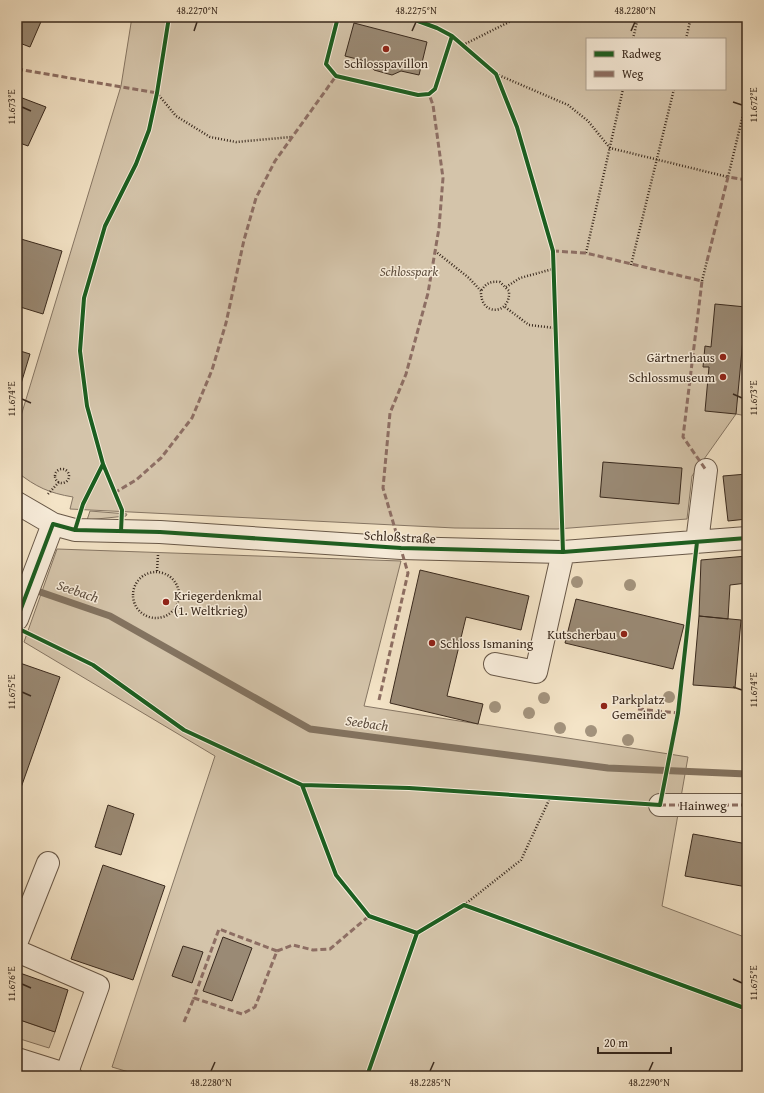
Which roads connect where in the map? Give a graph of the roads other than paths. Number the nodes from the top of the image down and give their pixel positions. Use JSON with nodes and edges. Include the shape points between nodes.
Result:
{"nodes":[{"id":1,"x":706,"y":470,"type":"dead end"},
{"id":2,"x":17,"y":502,"type":"edge"},
{"id":3,"x":53,"y":524,"type":"junction"},
{"id":4,"x":747,"y":538,"type":"edge"},
{"id":5,"x":697,"y":542,"type":"junction"},
{"id":6,"x":563,"y":552,"type":"junction"},
{"id":7,"x":17,"y":618,"type":"edge"},
{"id":8,"x":495,"y":664,"type":"dead end"},
{"id":9,"x":660,"y":805,"type":"dead end"},
{"id":10,"x":747,"y":805,"type":"edge"},
{"id":11,"x":48,"y":863,"type":"dead end"},
{"id":12,"x":17,"y":941,"type":"edge"},
{"id":13,"x":17,"y":952,"type":"edge"},
{"id":14,"x":17,"y":1059,"type":"edge"},
{"id":15,"x":68,"y":1075,"type":"edge"}],
"edges":[{"from":1,"to":5,"type":"street"},
{"from":2,"to":3,"type":"street","name":"Schloßstraße"},
{"from":3,"to":6,"type":"street","name":"Schloßstraße","via":[[75,530],[160,532],[401,548]]},
{"from":3,"to":7,"type":"street"},
{"from":4,"to":5,"type":"street","name":"Schloßstraße"},
{"from":5,"to":6,"type":"street","name":"Schloßstraße"},
{"from":6,"to":8,"type":"street","via":[[536,672]]},
{"from":9,"to":10,"type":"street","name":"Hainweg"},
{"from":11,"to":12,"type":"street"},
{"from":13,"to":15,"type":"street","via":[[98,986]]},
{"from":14,"to":15,"type":"street"}]}
